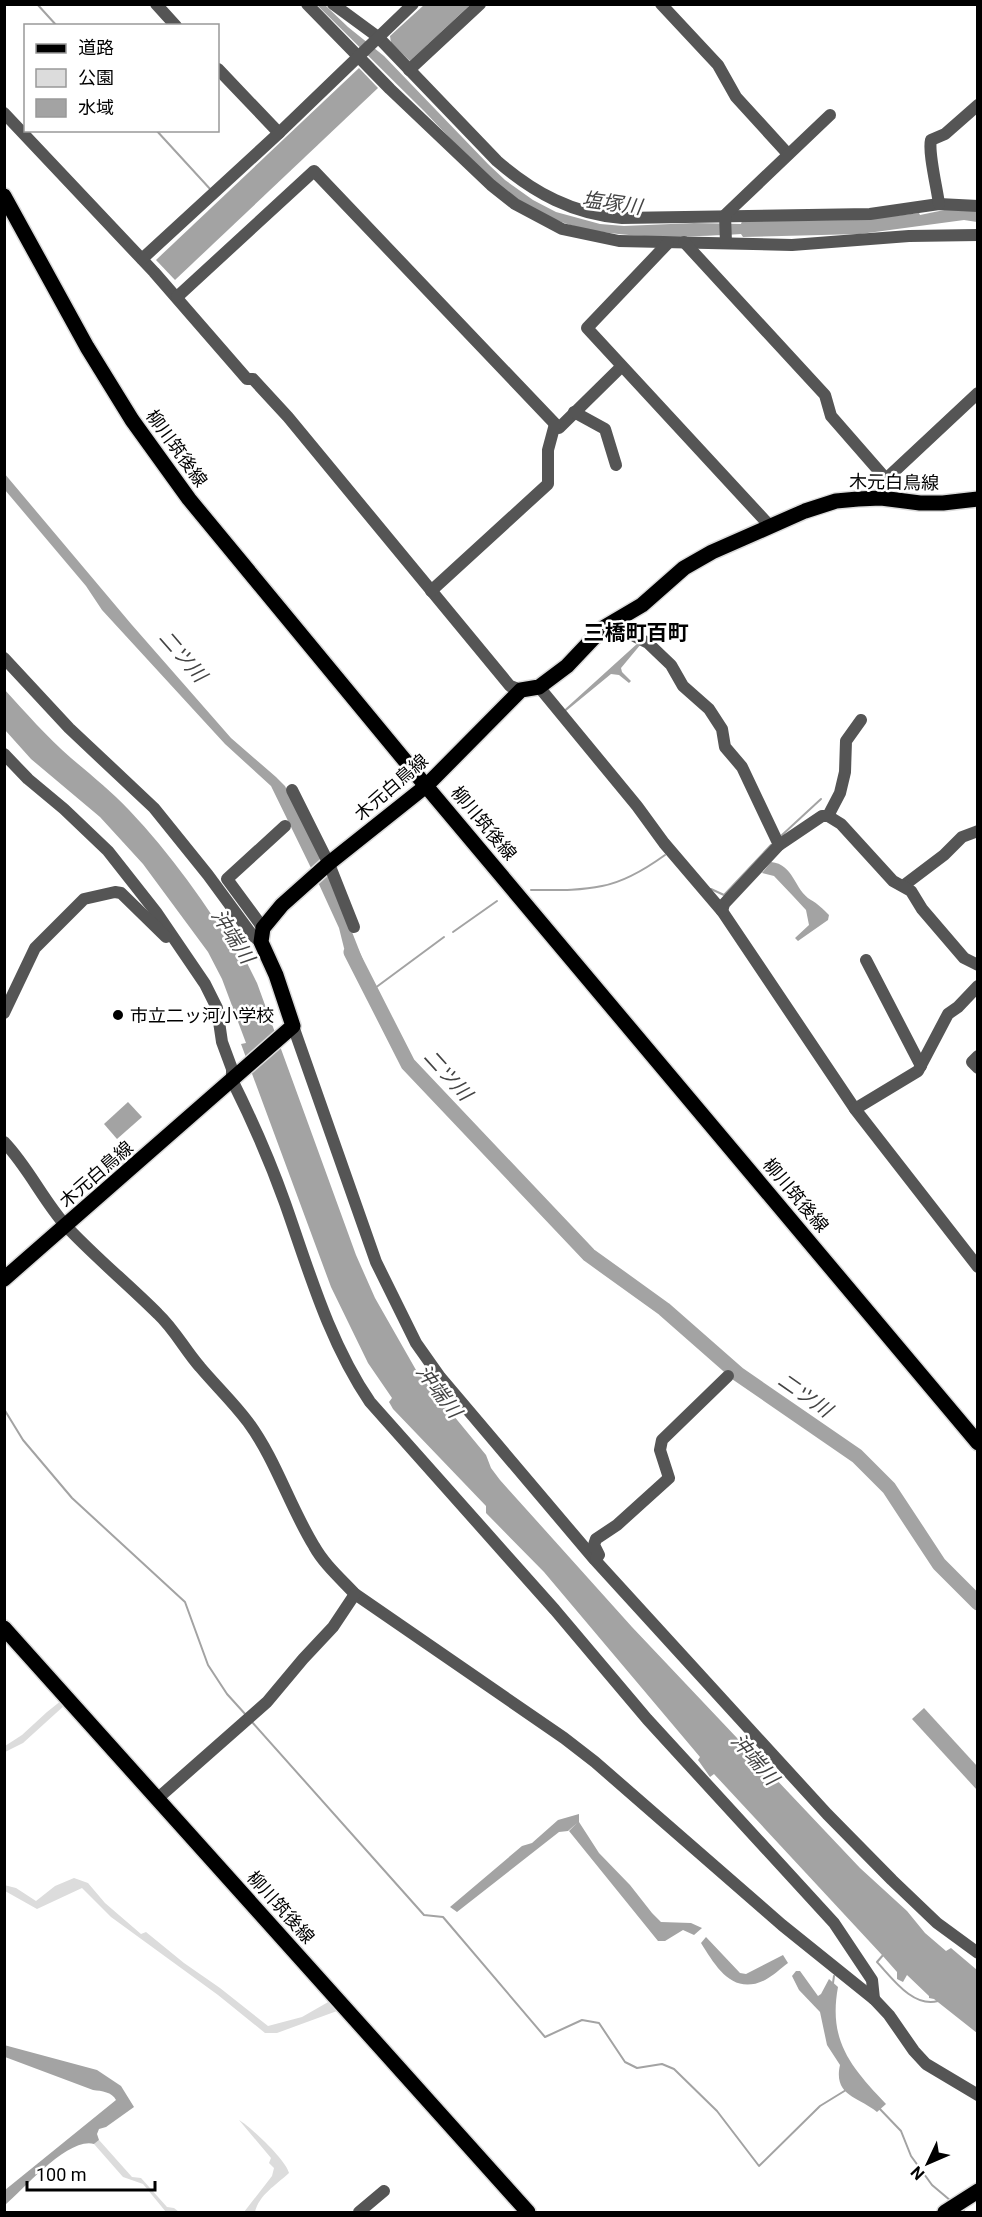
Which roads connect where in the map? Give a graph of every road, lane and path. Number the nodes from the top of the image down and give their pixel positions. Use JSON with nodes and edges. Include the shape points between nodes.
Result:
{"nodes":[{"id":1,"x":156,"y":4,"type":"edge"},
{"id":2,"x":307,"y":4,"type":"edge"},
{"id":3,"x":333,"y":4,"type":"edge"},
{"id":4,"x":413,"y":4,"type":"edge"},
{"id":5,"x":480,"y":4,"type":"edge"},
{"id":6,"x":661,"y":4,"type":"edge"},
{"id":7,"x":174,"y":24,"type":"edge"},
{"id":8,"x":378,"y":37,"type":"junction"},
{"id":9,"x":357,"y":56,"type":"junction"},
{"id":10,"x":219,"y":70,"type":"edge"},
{"id":11,"x":409,"y":70,"type":"junction"},
{"id":12,"x":978,"y":105,"type":"edge"},
{"id":13,"x":4,"y":113,"type":"edge"},
{"id":14,"x":830,"y":115,"type":"dead end"},
{"id":15,"x":279,"y":133,"type":"junction"},
{"id":16,"x":788,"y":154,"type":"junction"},
{"id":17,"x":4,"y":196,"type":"edge"},
{"id":18,"x":939,"y":204,"type":"junction"},
{"id":19,"x":978,"y":206,"type":"edge"},
{"id":20,"x":725,"y":218,"type":"junction"},
{"id":21,"x":978,"y":235,"type":"edge"},
{"id":22,"x":684,"y":242,"type":"junction"},
{"id":23,"x":668,"y":243,"type":"junction"},
{"id":24,"x":726,"y":243,"type":"junction"},
{"id":25,"x":142,"y":260,"type":"junction"},
{"id":26,"x":177,"y":297,"type":"junction"},
{"id":27,"x":621,"y":367,"type":"junction"},
{"id":28,"x":978,"y":393,"type":"edge"},
{"id":29,"x":574,"y":412,"type":"junction"},
{"id":30,"x":555,"y":424,"type":"junction"},
{"id":31,"x":616,"y":465,"type":"dead end"},
{"id":32,"x":886,"y":479,"type":"junction"},
{"id":33,"x":881,"y":498,"type":"junction"},
{"id":34,"x":978,"y":499,"type":"edge"},
{"id":35,"x":770,"y":526,"type":"junction"},
{"id":36,"x":430,"y":591,"type":"junction"},
{"id":37,"x":617,"y":621,"type":"junction"},
{"id":38,"x":4,"y":658,"type":"edge"},
{"id":39,"x":539,"y":687,"type":"junction"},
{"id":40,"x":521,"y":690,"type":"junction"},
{"id":41,"x":861,"y":720,"type":"dead end"},
{"id":42,"x":4,"y":754,"type":"edge"},
{"id":43,"x":426,"y":786,"type":"junction"},
{"id":44,"x":292,"y":790,"type":"dead end"},
{"id":45,"x":828,"y":816,"type":"junction"},
{"id":46,"x":285,"y":826,"type":"dead end"},
{"id":47,"x":978,"y":831,"type":"edge"},
{"id":48,"x":779,"y":845,"type":"junction"},
{"id":49,"x":328,"y":864,"type":"junction"},
{"id":50,"x":903,"y":886,"type":"junction"},
{"id":51,"x":722,"y":911,"type":"junction"},
{"id":52,"x":354,"y":927,"type":"dead end"},
{"id":53,"x":262,"y":935,"type":"junction"},
{"id":54,"x":186,"y":957,"type":"junction"},
{"id":55,"x":866,"y":960,"type":"dead end"},
{"id":56,"x":978,"y":965,"type":"edge"},
{"id":57,"x":978,"y":986,"type":"edge"},
{"id":58,"x":4,"y":1013,"type":"edge"},
{"id":59,"x":290,"y":1029,"type":"junction"},
{"id":60,"x":978,"y":1056,"type":"edge"},
{"id":61,"x":921,"y":1066,"type":"junction"},
{"id":62,"x":978,"y":1068,"type":"edge"},
{"id":63,"x":236,"y":1077,"type":"junction"},
{"id":64,"x":855,"y":1109,"type":"junction"},
{"id":65,"x":4,"y":1142,"type":"edge"},
{"id":66,"x":66,"y":1226,"type":"junction"},
{"id":67,"x":978,"y":1267,"type":"edge"},
{"id":68,"x":4,"y":1279,"type":"edge"},
{"id":69,"x":728,"y":1376,"type":"dead end"},
{"id":70,"x":978,"y":1443,"type":"edge"},
{"id":71,"x":596,"y":1560,"type":"junction"},
{"id":72,"x":355,"y":1594,"type":"junction"},
{"id":73,"x":4,"y":1628,"type":"edge"},
{"id":74,"x":157,"y":1799,"type":"junction"},
{"id":75,"x":978,"y":1953,"type":"edge"},
{"id":76,"x":874,"y":2000,"type":"junction"},
{"id":77,"x":976,"y":2093,"type":"edge"},
{"id":78,"x":384,"y":2191,"type":"dead end"},
{"id":79,"x":978,"y":2191,"type":"edge"},
{"id":80,"x":951,"y":2208,"type":"edge"},
{"id":81,"x":359,"y":2212,"type":"edge"},
{"id":82,"x":528,"y":2212,"type":"edge"}],
"edges":[{"from":1,"to":7,"type":"street"},
{"from":2,"to":9,"type":"street"},
{"from":3,"to":8,"type":"street"},
{"from":4,"to":8,"type":"street"},
{"from":5,"to":11,"type":"street"},
{"from":6,"to":16,"type":"street","via":[[718,65],[736,97]]},
{"from":8,"to":9,"type":"street"},
{"from":8,"to":11,"type":"street"},
{"from":9,"to":15,"type":"street"},
{"from":9,"to":23,"type":"street","via":[[473,169],[515,204],[562,229],[619,241]]},
{"from":10,"to":15,"type":"street"},
{"from":11,"to":20,"type":"street","via":[[497,161],[548,198],[602,216]]},
{"from":12,"to":18,"type":"street","via":[[945,134],[931,140]]},
{"from":13,"to":25,"type":"street"},
{"from":14,"to":16,"type":"street"},
{"from":15,"to":25,"type":"street"},
{"from":16,"to":20,"type":"street"},
{"from":17,"to":43,"type":"main road","name":"柳川筑後線","via":[[87,347],[155,454]]},
{"from":18,"to":19,"type":"street"},
{"from":18,"to":20,"type":"street","via":[[870,214]]},
{"from":20,"to":24,"type":"street"},
{"from":21,"to":24,"type":"street","via":[[792,245]]},
{"from":22,"to":23,"type":"street"},
{"from":22,"to":24,"type":"street"},
{"from":22,"to":32,"type":"street","via":[[825,395],[831,416]]},
{"from":23,"to":27,"type":"street","via":[[587,328]]},
{"from":25,"to":26,"type":"street"},
{"from":26,"to":30,"type":"street","via":[[314,171]]},
{"from":26,"to":36,"type":"street","via":[[247,378],[253,379],[288,417]]},
{"from":27,"to":29,"type":"street"},
{"from":27,"to":35,"type":"street"},
{"from":28,"to":32,"type":"street"},
{"from":29,"to":30,"type":"street","via":[[559,428]]},
{"from":29,"to":31,"type":"street","via":[[604,429]]},
{"from":30,"to":36,"type":"street","via":[[548,450],[548,484]]},
{"from":32,"to":33,"type":"street"},
{"from":33,"to":34,"type":"main road","name":"木元白鳥線","via":[[920,503]]},
{"from":33,"to":35,"type":"main road","name":"木元白鳥線","via":[[836,501]]},
{"from":35,"to":37,"type":"main road","name":"木元白鳥線","via":[[690,565]]},
{"from":36,"to":40,"type":"street","via":[[510,686]]},
{"from":37,"to":39,"type":"main road","name":"木元白鳥線","via":[[603,628],[567,666]]},
{"from":37,"to":48,"type":"street","via":[[626,632],[648,643],[671,665],[683,686],[709,709],[722,729],[725,747],[742,767]]},
{"from":38,"to":53,"type":"street","via":[[69,728],[154,808],[252,935]]},
{"from":39,"to":40,"type":"main road","name":"木元白鳥線"},
{"from":39,"to":51,"type":"street"},
{"from":40,"to":43,"type":"main road","name":"木元白鳥線"},
{"from":41,"to":45,"type":"street","via":[[846,741],[840,793]]},
{"from":42,"to":54,"type":"street","via":[[108,851]]},
{"from":43,"to":49,"type":"main road","name":"木元白鳥線"},
{"from":43,"to":70,"type":"main road","name":"柳川筑後線"},
{"from":44,"to":49,"type":"street"},
{"from":45,"to":48,"type":"street","via":[[822,816]]},
{"from":45,"to":50,"type":"street","via":[[841,824]]},
{"from":46,"to":53,"type":"street","via":[[228,879]]},
{"from":47,"to":50,"type":"street","via":[[962,837]]},
{"from":48,"to":51,"type":"street","via":[[724,904]]},
{"from":49,"to":52,"type":"street"},
{"from":49,"to":53,"type":"main road","name":"木元白鳥線","via":[[282,905]]},
{"from":50,"to":56,"type":"street","via":[[964,958]]},
{"from":51,"to":64,"type":"street"},
{"from":53,"to":59,"type":"main road"},
{"from":54,"to":58,"type":"street","via":[[121,893],[84,899],[35,948]]},
{"from":54,"to":63,"type":"street","via":[[217,1008],[222,1042]]},
{"from":55,"to":61,"type":"street"},
{"from":57,"to":61,"type":"street","via":[[948,1014]]},
{"from":59,"to":63,"type":"main road","name":"木元白鳥線"},
{"from":59,"to":71,"type":"street","via":[[376,1262],[416,1343],[440,1377]]},
{"from":60,"to":62,"type":"street","via":[[972,1062]]},
{"from":61,"to":64,"type":"street"},
{"from":63,"to":66,"type":"main road","name":"木元白鳥線"},
{"from":63,"to":76,"type":"street","via":[[323,1313],[370,1402],[647,1719],[834,1923],[872,1980]]},
{"from":64,"to":67,"type":"street"},
{"from":65,"to":66,"type":"street"},
{"from":66,"to":68,"type":"main road","name":"木元白鳥線"},
{"from":66,"to":72,"type":"street","via":[[176,1333],[247,1420],[275,1465],[314,1547]]},
{"from":69,"to":71,"type":"street","via":[[662,1440],[660,1450],[669,1478],[596,1539]]},
{"from":71,"to":75,"type":"street","via":[[827,1814],[938,1923]]},
{"from":72,"to":74,"type":"street","via":[[333,1628],[274,1695]]},
{"from":72,"to":76,"type":"street","via":[[595,1762]]},
{"from":73,"to":74,"type":"main road","name":"柳川筑後線"},
{"from":74,"to":82,"type":"main road","name":"柳川筑後線"},
{"from":76,"to":77,"type":"street","via":[[926,2064]]},
{"from":78,"to":81,"type":"street"},
{"from":79,"to":80,"type":"main road"}]}
